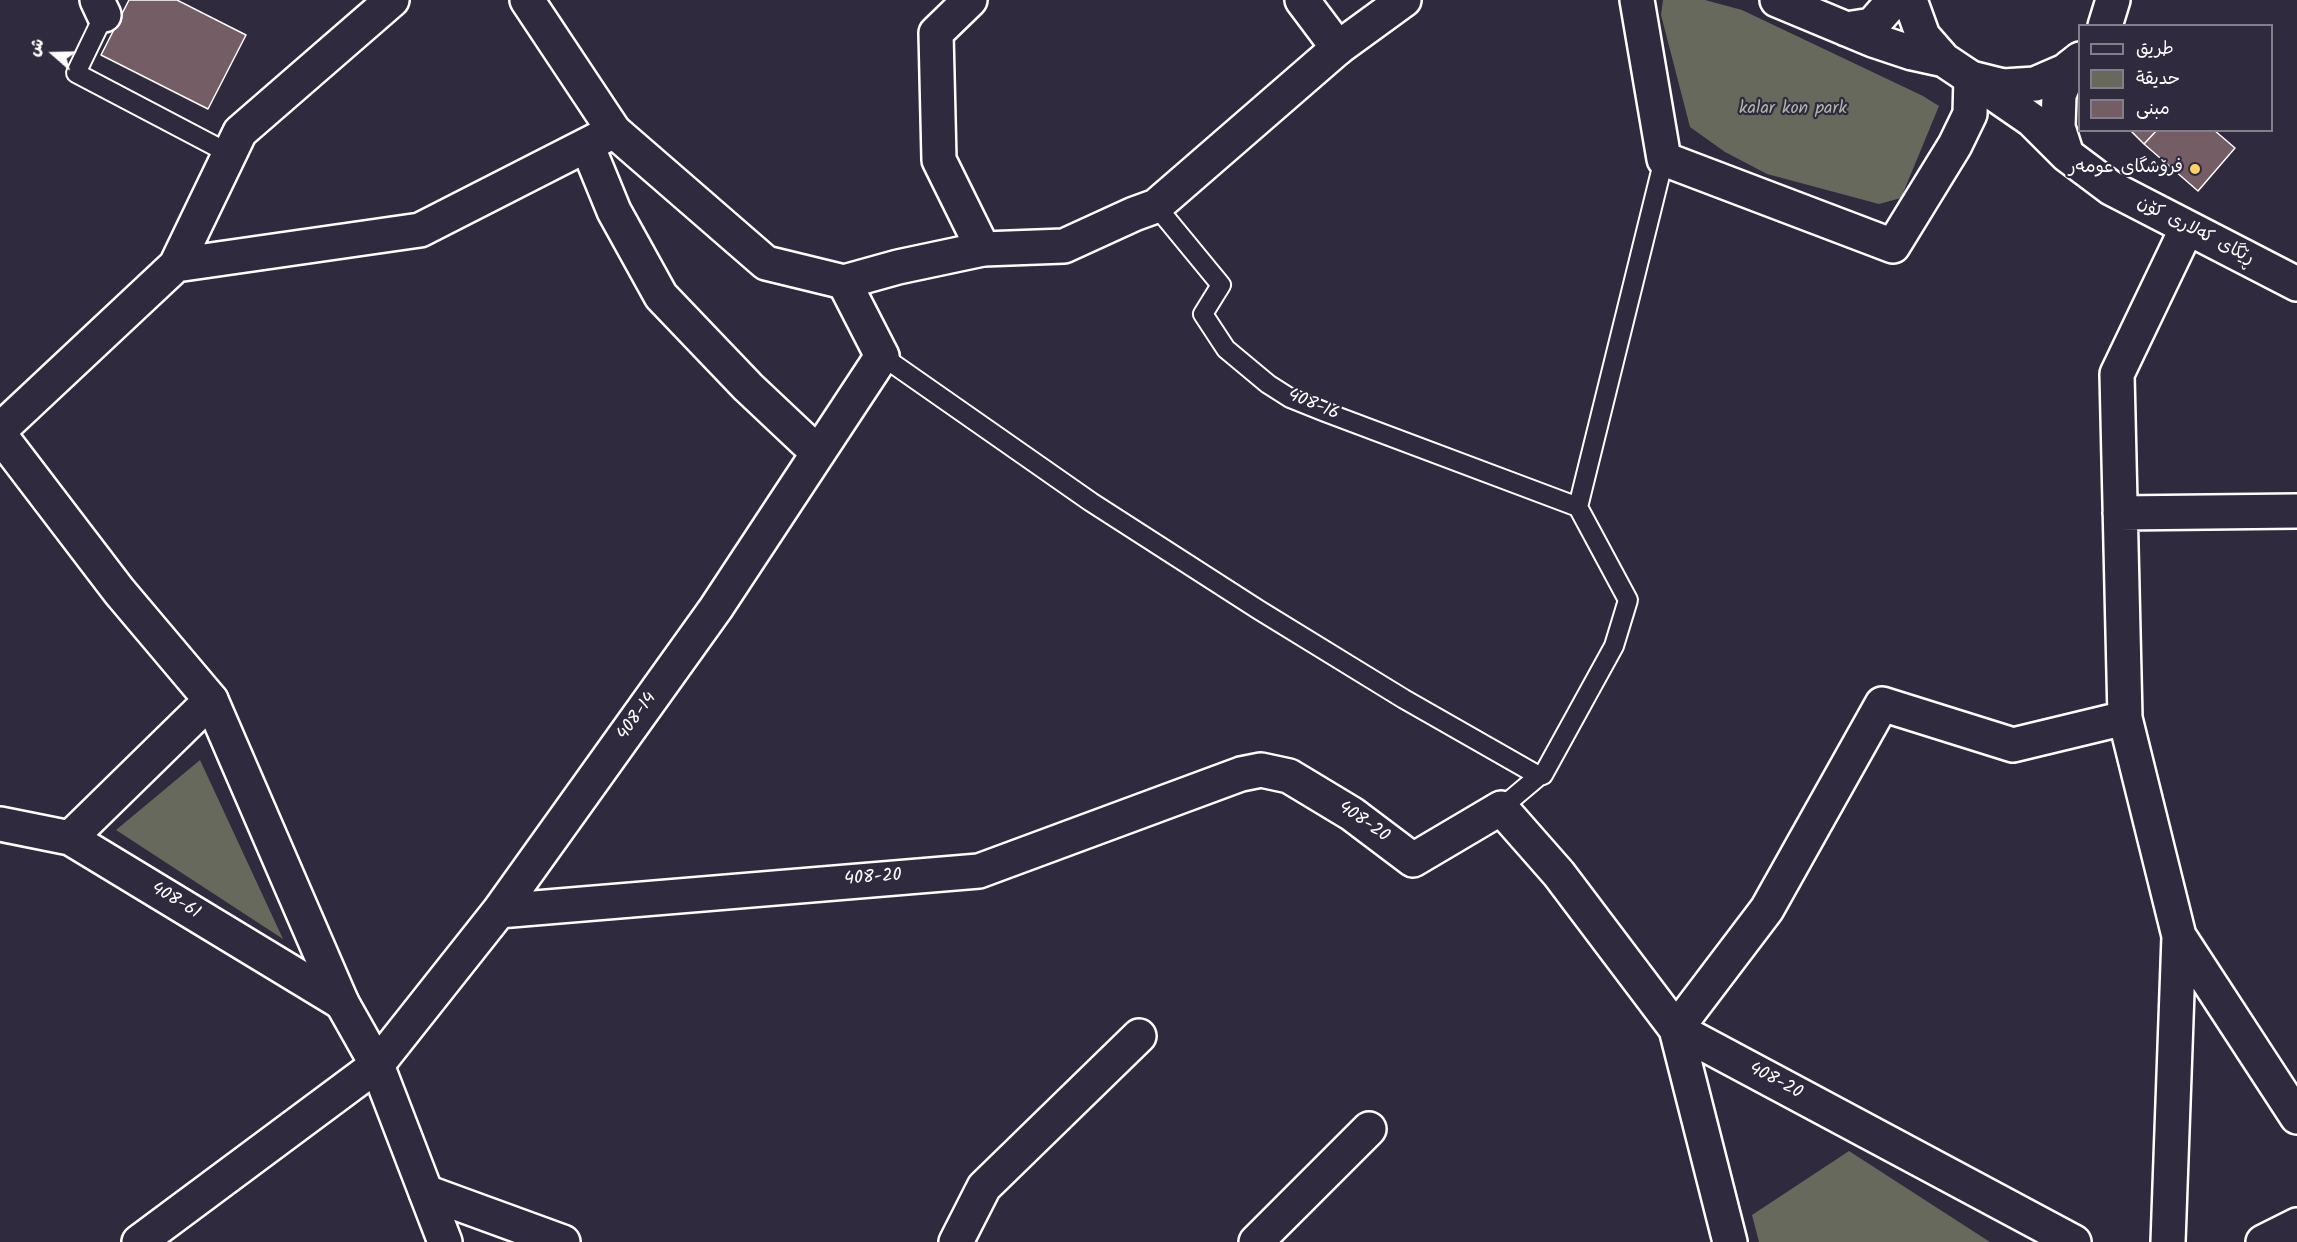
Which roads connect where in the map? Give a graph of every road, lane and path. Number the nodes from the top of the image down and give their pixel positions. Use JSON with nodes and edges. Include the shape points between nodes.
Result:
{"nodes":[{"id":1,"x":392,"y":0,"type":"edge"},
{"id":2,"x":526,"y":0,"type":"edge"},
{"id":3,"x":970,"y":0,"type":"edge"},
{"id":4,"x":1302,"y":0,"type":"edge"},
{"id":5,"x":1404,"y":0,"type":"edge"},
{"id":6,"x":1637,"y":0,"type":"edge"},
{"id":7,"x":1777,"y":0,"type":"edge"},
{"id":8,"x":1893,"y":0,"type":"edge"},
{"id":9,"x":1910,"y":0,"type":"edge"},
{"id":10,"x":2113,"y":0,"type":"edge"},
{"id":11,"x":101,"y":7,"type":"edge"},
{"id":12,"x":2106,"y":24,"type":"edge"},
{"id":13,"x":1846,"y":29,"type":"junction"},
{"id":14,"x":1338,"y":48,"type":"junction"},
{"id":15,"x":1944,"y":60,"type":"junction"},
{"id":16,"x":2075,"y":63,"type":"edge"},
{"id":17,"x":1971,"y":78,"type":"junction"},
{"id":18,"x":601,"y":138,"type":"junction"},
{"id":19,"x":230,"y":154,"type":"junction"},
{"id":20,"x":2067,"y":155,"type":"junction"},
{"id":21,"x":1665,"y":159,"type":"junction"},
{"id":22,"x":1156,"y":206,"type":"junction"},
{"id":23,"x":2187,"y":228,"type":"junction"},
{"id":24,"x":983,"y":249,"type":"junction"},
{"id":25,"x":176,"y":265,"type":"junction"},
{"id":26,"x":844,"y":282,"type":"junction"},
{"id":27,"x":2297,"y":284,"type":"edge"},
{"id":28,"x":882,"y":356,"type":"junction"},
{"id":29,"x":0,"y":430,"type":"edge"},
{"id":30,"x":0,"y":435,"type":"edge"},
{"id":31,"x":818,"y":453,"type":"junction"},
{"id":32,"x":1578,"y":507,"type":"junction"},
{"id":33,"x":2297,"y":512,"type":"edge"},
{"id":34,"x":2120,"y":513,"type":"junction"},
{"id":35,"x":211,"y":700,"type":"junction"},
{"id":36,"x":2124,"y":718,"type":"junction"},
{"id":37,"x":1539,"y":776,"type":"junction"},
{"id":38,"x":1501,"y":808,"type":"junction"},
{"id":39,"x":0,"y":824,"type":"edge"},
{"id":40,"x":70,"y":838,"type":"junction"},
{"id":41,"x":499,"y":911,"type":"junction"},
{"id":42,"x":2179,"y":936,"type":"junction"},
{"id":43,"x":342,"y":1003,"type":"junction"},
{"id":44,"x":1676,"y":1029,"type":"junction"},
{"id":45,"x":1139,"y":1036,"type":"dead end"},
{"id":46,"x":377,"y":1065,"type":"junction"},
{"id":47,"x":2297,"y":1117,"type":"edge"},
{"id":48,"x":1369,"y":1129,"type":"dead end"},
{"id":49,"x":426,"y":1192,"type":"junction"},
{"id":50,"x":2297,"y":1225,"type":"edge"},
{"id":51,"x":139,"y":1242,"type":"edge"},
{"id":52,"x":446,"y":1242,"type":"edge"},
{"id":53,"x":563,"y":1242,"type":"edge"},
{"id":54,"x":956,"y":1242,"type":"edge"},
{"id":55,"x":1256,"y":1242,"type":"edge"},
{"id":56,"x":1730,"y":1242,"type":"edge"},
{"id":57,"x":2074,"y":1242,"type":"edge"},
{"id":58,"x":2168,"y":1242,"type":"edge"},
{"id":59,"x":2263,"y":1242,"type":"edge"}],
"edges":[{"from":1,"to":19,"type":"street","via":[[240,132]]},
{"from":2,"to":18,"type":"street"},
{"from":3,"to":24,"type":"street","via":[[936,33],[939,160]]},
{"from":4,"to":14,"type":"street"},
{"from":5,"to":14,"type":"street"},
{"from":6,"to":21,"type":"street"},
{"from":7,"to":13,"type":"street"},
{"from":8,"to":13,"type":"street","via":[[1872,25]]},
{"from":9,"to":15,"type":"street","via":[[1923,36]]},
{"from":10,"to":12,"type":"street"},
{"from":11,"to":19,"type":"lane","via":[[76,73]]},
{"from":13,"to":15,"type":"street"},
{"from":14,"to":22,"type":"street"},
{"from":15,"to":17,"type":"street","name":"ڕێگای کەلاری کۆن"},
{"from":16,"to":17,"type":"street","via":[[2035,84],[2003,86]]},
{"from":16,"to":20,"type":"street","via":[[2059,95],[2058,127]]},
{"from":17,"to":20,"type":"street","name":"ڕێگای کەلاری کۆن","via":[[2032,120]]},
{"from":17,"to":21,"type":"street","via":[[1970,114],[1893,246]]},
{"from":18,"to":25,"type":"street","via":[[420,230]]},
{"from":18,"to":26,"type":"street","via":[[766,263]]},
{"from":18,"to":31,"type":"street","via":[[614,211],[661,296]]},
{"from":19,"to":25,"type":"street"},
{"from":20,"to":23,"type":"street","name":"ڕێگای کەلاری کۆن","via":[[2111,188]]},
{"from":21,"to":32,"type":"lane"},
{"from":22,"to":24,"type":"street","via":[[1064,246]]},
{"from":22,"to":32,"type":"lane","name":"408-16","via":[[1221,285],[1203,314],[1226,349],[1268,384],[1325,412]]},
{"from":23,"to":27,"type":"street","name":"ڕێگای کەلاری کۆن"},
{"from":23,"to":34,"type":"street","via":[[2117,374]]},
{"from":24,"to":26,"type":"street"},
{"from":25,"to":29,"type":"street"},
{"from":26,"to":28,"type":"street"},
{"from":28,"to":31,"type":"street","name":"408-14"},
{"from":28,"to":37,"type":"lane","via":[[1091,502],[1259,610]]},
{"from":30,"to":35,"type":"street","via":[[119,591]]},
{"from":31,"to":41,"type":"street","name":"408-14","via":[[716,608]]},
{"from":32,"to":37,"type":"lane","via":[[1628,600],[1614,646]]},
{"from":33,"to":34,"type":"street"},
{"from":34,"to":36,"type":"street"},
{"from":35,"to":40,"type":"street"},
{"from":35,"to":43,"type":"street"},
{"from":36,"to":42,"type":"street"},
{"from":36,"to":44,"type":"street","via":[[2013,745],[1882,704],[1767,909]]},
{"from":37,"to":38,"type":"lane"},
{"from":38,"to":41,"type":"street","name":"408-20","via":[[1413,860],[1352,814],[1289,776],[1261,771],[1241,774],[979,871]]},
{"from":38,"to":44,"type":"street","name":"408-20","via":[[1559,874]]},
{"from":39,"to":40,"type":"street","name":"408-61"},
{"from":40,"to":43,"type":"street","name":"408-61"},
{"from":41,"to":46,"type":"street","name":"408-14"},
{"from":42,"to":47,"type":"street"},
{"from":42,"to":58,"type":"street"},
{"from":43,"to":46,"type":"street"},
{"from":44,"to":56,"type":"street"},
{"from":44,"to":57,"type":"street","name":"408-20"},
{"from":45,"to":54,"type":"street","via":[[984,1187]]},
{"from":46,"to":49,"type":"street"},
{"from":46,"to":51,"type":"street","name":"408-14"},
{"from":48,"to":55,"type":"street"},
{"from":49,"to":52,"type":"street"},
{"from":49,"to":53,"type":"street"},
{"from":50,"to":59,"type":"street"}]}
